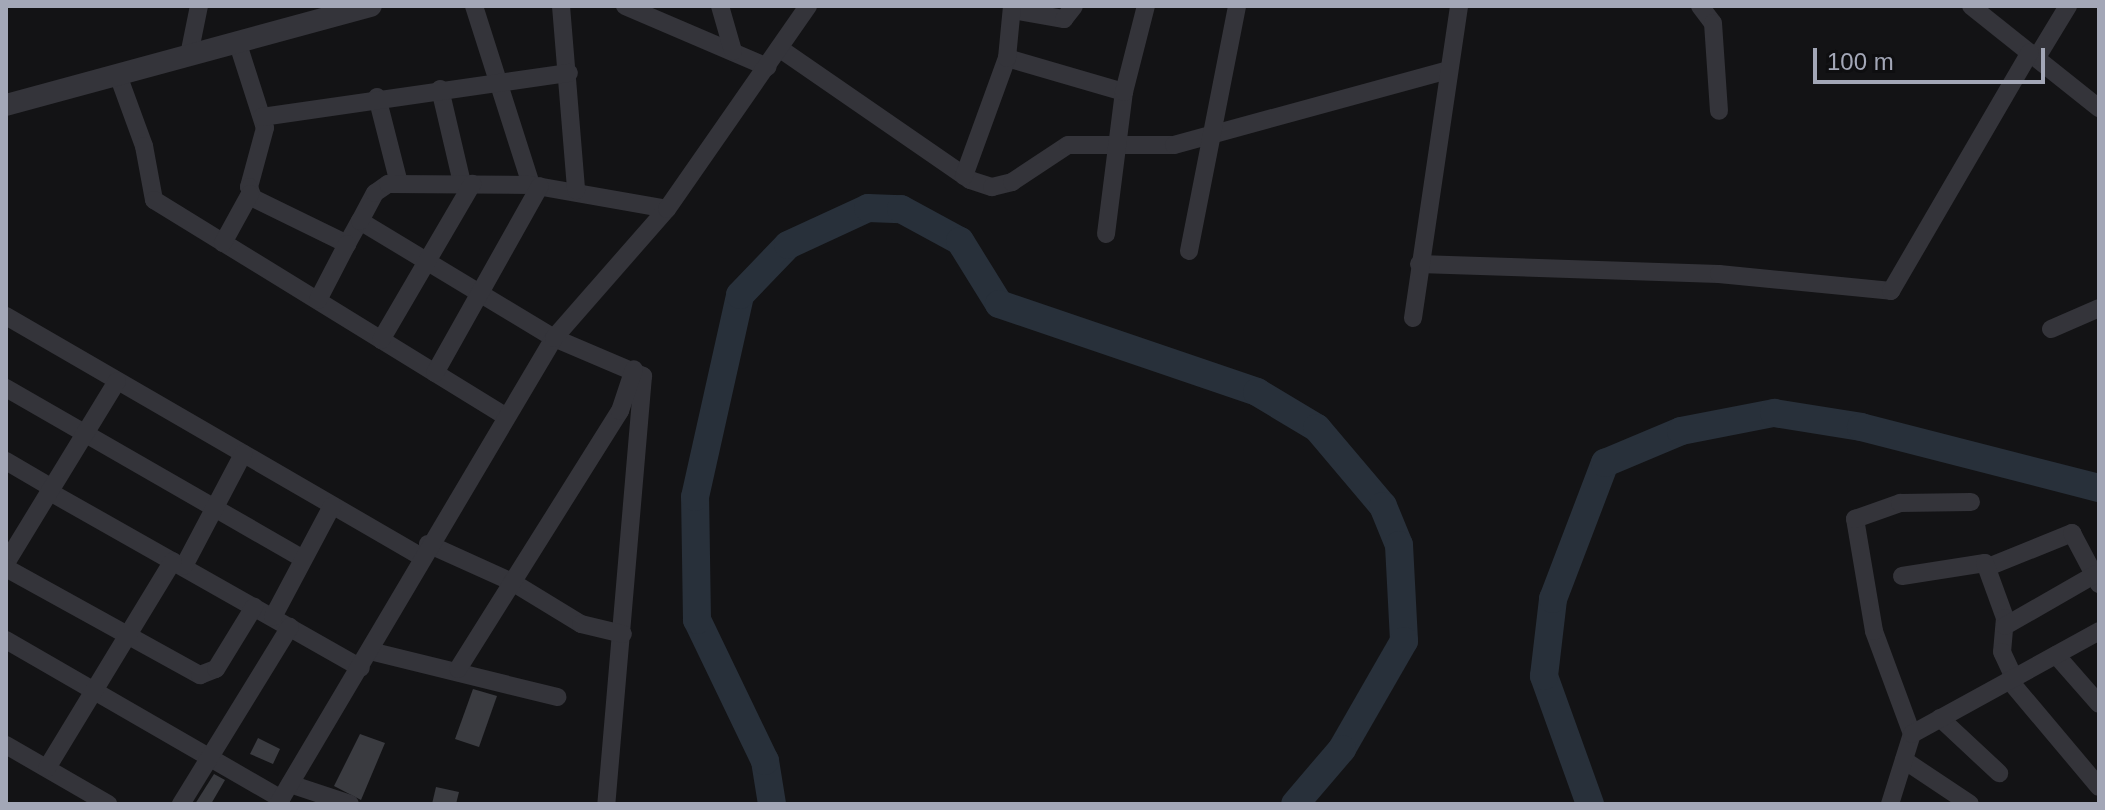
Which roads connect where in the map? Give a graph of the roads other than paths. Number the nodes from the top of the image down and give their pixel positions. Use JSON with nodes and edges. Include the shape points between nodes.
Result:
{"nodes":[{"id":1,"x":199,"y":6,"type":"edge"},
{"id":2,"x":371,"y":6,"type":"edge"},
{"id":3,"x":474,"y":6,"type":"edge"},
{"id":4,"x":561,"y":6,"type":"edge"},
{"id":5,"x":625,"y":6,"type":"edge"},
{"id":6,"x":720,"y":6,"type":"edge"},
{"id":7,"x":808,"y":6,"type":"edge"},
{"id":8,"x":1074,"y":6,"type":"edge"},
{"id":9,"x":1146,"y":6,"type":"edge"},
{"id":10,"x":1237,"y":6,"type":"edge"},
{"id":11,"x":1459,"y":6,"type":"edge"},
{"id":12,"x":1700,"y":6,"type":"edge"},
{"id":13,"x":1971,"y":6,"type":"edge"},
{"id":14,"x":2068,"y":6,"type":"edge"},
{"id":15,"x":1012,"y":8,"type":"edge"},
{"id":16,"x":237,"y":41,"type":"junction"},
{"id":17,"x":779,"y":48,"type":"junction"},
{"id":18,"x":733,"y":51,"type":"junction"},
{"id":19,"x":2034,"y":54,"type":"junction"},
{"id":20,"x":189,"y":55,"type":"junction"},
{"id":21,"x":1007,"y":58,"type":"junction"},
{"id":22,"x":767,"y":67,"type":"junction"},
{"id":23,"x":1448,"y":70,"type":"junction"},
{"id":24,"x":569,"y":73,"type":"junction"},
{"id":25,"x":118,"y":75,"type":"junction"},
{"id":26,"x":498,"y":81,"type":"junction"},
{"id":27,"x":440,"y":89,"type":"junction"},
{"id":28,"x":1124,"y":92,"type":"junction"},
{"id":29,"x":377,"y":97,"type":"junction"},
{"id":30,"x":6,"y":105,"type":"edge"},
{"id":31,"x":2099,"y":108,"type":"edge"},
{"id":32,"x":1719,"y":111,"type":"dead end"},
{"id":33,"x":262,"y":117,"type":"junction"},
{"id":34,"x":1208,"y":135,"type":"junction"},
{"id":35,"x":1116,"y":147,"type":"junction"},
{"id":36,"x":964,"y":176,"type":"junction"},
{"id":37,"x":399,"y":183,"type":"junction"},
{"id":38,"x":467,"y":184,"type":"junction"},
{"id":39,"x":536,"y":185,"type":"junction"},
{"id":40,"x":576,"y":190,"type":"junction"},
{"id":41,"x":250,"y":194,"type":"junction"},
{"id":42,"x":667,"y":209,"type":"junction"},
{"id":43,"x":360,"y":221,"type":"junction"},
{"id":44,"x":1106,"y":234,"type":"dead end"},
{"id":45,"x":223,"y":243,"type":"junction"},
{"id":46,"x":347,"y":244,"type":"junction"},
{"id":47,"x":1189,"y":251,"type":"dead end"},
{"id":48,"x":426,"y":263,"type":"junction"},
{"id":49,"x":1419,"y":264,"type":"junction"},
{"id":50,"x":480,"y":296,"type":"junction"},
{"id":51,"x":318,"y":300,"type":"junction"},
{"id":52,"x":2099,"y":308,"type":"edge"},
{"id":53,"x":6,"y":316,"type":"edge"},
{"id":54,"x":1413,"y":318,"type":"dead end"},
{"id":55,"x":2051,"y":329,"type":"dead end"},
{"id":56,"x":554,"y":338,"type":"junction"},
{"id":57,"x":381,"y":340,"type":"junction"},
{"id":58,"x":634,"y":369,"type":"junction"},
{"id":59,"x":435,"y":373,"type":"junction"},
{"id":60,"x":117,"y":381,"type":"junction"},
{"id":61,"x":6,"y":388,"type":"edge"},
{"id":62,"x":504,"y":415,"type":"junction"},
{"id":63,"x":85,"y":434,"type":"junction"},
{"id":64,"x":243,"y":454,"type":"junction"},
{"id":65,"x":6,"y":461,"type":"edge"},
{"id":66,"x":51,"y":490,"type":"junction"},
{"id":67,"x":1971,"y":502,"type":"dead end"},
{"id":68,"x":332,"y":506,"type":"junction"},
{"id":69,"x":215,"y":508,"type":"junction"},
{"id":70,"x":425,"y":550,"type":"junction"},
{"id":71,"x":303,"y":559,"type":"junction"},
{"id":72,"x":178,"y":564,"type":"junction"},
{"id":73,"x":6,"y":565,"type":"edge"},
{"id":74,"x":1988,"y":567,"type":"junction"},
{"id":75,"x":1902,"y":576,"type":"dead end"},
{"id":76,"x":2097,"y":580,"type":"edge"},
{"id":77,"x":512,"y":582,"type":"junction"},
{"id":78,"x":254,"y":607,"type":"junction"},
{"id":79,"x":273,"y":617,"type":"junction"},
{"id":80,"x":2005,"y":626,"type":"junction"},
{"id":81,"x":290,"y":627,"type":"junction"},
{"id":82,"x":2099,"y":631,"type":"edge"},
{"id":83,"x":623,"y":634,"type":"junction"},
{"id":84,"x":125,"y":637,"type":"junction"},
{"id":85,"x":6,"y":640,"type":"edge"},
{"id":86,"x":370,"y":651,"type":"junction"},
{"id":87,"x":2056,"y":655,"type":"junction"},
{"id":88,"x":361,"y":668,"type":"junction"},
{"id":89,"x":458,"y":669,"type":"junction"},
{"id":90,"x":2012,"y":679,"type":"junction"},
{"id":91,"x":91,"y":691,"type":"junction"},
{"id":92,"x":557,"y":697,"type":"dead end"},
{"id":93,"x":2099,"y":704,"type":"edge"},
{"id":94,"x":1940,"y":718,"type":"junction"},
{"id":95,"x":1912,"y":734,"type":"junction"},
{"id":96,"x":6,"y":745,"type":"edge"},
{"id":97,"x":208,"y":758,"type":"junction"},
{"id":98,"x":1904,"y":760,"type":"junction"},
{"id":99,"x":47,"y":768,"type":"junction"},
{"id":100,"x":1999,"y":773,"type":"dead end"},
{"id":101,"x":2099,"y":787,"type":"edge"},
{"id":102,"x":283,"y":795,"type":"edge"},
{"id":103,"x":108,"y":804,"type":"edge"},
{"id":104,"x":181,"y":804,"type":"edge"},
{"id":105,"x":350,"y":804,"type":"edge"},
{"id":106,"x":606,"y":804,"type":"edge"},
{"id":107,"x":1890,"y":804,"type":"edge"},
{"id":108,"x":1970,"y":804,"type":"edge"}],
"edges":[{"from":1,"to":20,"type":"street"},
{"from":2,"to":16,"type":"street"},
{"from":3,"to":26,"type":"street"},
{"from":4,"to":24,"type":"street"},
{"from":5,"to":18,"type":"street"},
{"from":6,"to":18,"type":"street"},
{"from":7,"to":17,"type":"street"},
{"from":8,"to":15,"type":"street","via":[[1064,19]]},
{"from":9,"to":28,"type":"street"},
{"from":10,"to":34,"type":"street"},
{"from":11,"to":23,"type":"street"},
{"from":12,"to":32,"type":"street","via":[[1713,23]]},
{"from":13,"to":19,"type":"street"},
{"from":14,"to":19,"type":"street"},
{"from":15,"to":21,"type":"street"},
{"from":16,"to":20,"type":"street"},
{"from":16,"to":33,"type":"street"},
{"from":17,"to":22,"type":"street"},
{"from":17,"to":36,"type":"street"},
{"from":18,"to":22,"type":"street"},
{"from":19,"to":31,"type":"street"},
{"from":19,"to":49,"type":"street","via":[[1898,286],[1888,293],[1840,282],[1719,274]]},
{"from":20,"to":25,"type":"street"},
{"from":21,"to":28,"type":"street"},
{"from":21,"to":36,"type":"street"},
{"from":22,"to":42,"type":"street"},
{"from":23,"to":34,"type":"street"},
{"from":23,"to":49,"type":"street"},
{"from":24,"to":26,"type":"street"},
{"from":24,"to":40,"type":"street"},
{"from":25,"to":30,"type":"street"},
{"from":25,"to":45,"type":"street","via":[[144,146],[154,200]]},
{"from":26,"to":27,"type":"street"},
{"from":26,"to":39,"type":"street"},
{"from":27,"to":29,"type":"street"},
{"from":27,"to":38,"type":"street"},
{"from":28,"to":35,"type":"street"},
{"from":29,"to":33,"type":"street"},
{"from":29,"to":37,"type":"street"},
{"from":33,"to":41,"type":"street","via":[[264,136]]},
{"from":34,"to":35,"type":"street","via":[[1174,145]]},
{"from":34,"to":47,"type":"street"},
{"from":35,"to":36,"type":"street","via":[[1068,145],[999,187]]},
{"from":35,"to":44,"type":"street"},
{"from":37,"to":38,"type":"street"},
{"from":37,"to":43,"type":"street","via":[[381,187]]},
{"from":38,"to":39,"type":"street"},
{"from":38,"to":48,"type":"street"},
{"from":39,"to":40,"type":"street"},
{"from":39,"to":50,"type":"street"},
{"from":40,"to":42,"type":"street"},
{"from":41,"to":45,"type":"street"},
{"from":41,"to":46,"type":"street"},
{"from":42,"to":56,"type":"street"},
{"from":43,"to":46,"type":"street"},
{"from":43,"to":48,"type":"street"},
{"from":45,"to":51,"type":"street"},
{"from":46,"to":51,"type":"street"},
{"from":48,"to":50,"type":"street"},
{"from":48,"to":57,"type":"street"},
{"from":49,"to":54,"type":"street"},
{"from":50,"to":56,"type":"street"},
{"from":50,"to":59,"type":"street"},
{"from":51,"to":57,"type":"street"},
{"from":52,"to":55,"type":"street"},
{"from":53,"to":60,"type":"street"},
{"from":56,"to":58,"type":"street"},
{"from":56,"to":62,"type":"street"},
{"from":57,"to":59,"type":"street"},
{"from":58,"to":77,"type":"street","via":[[620,411]]},
{"from":58,"to":83,"type":"street","via":[[646,387]]},
{"from":59,"to":62,"type":"street"},
{"from":60,"to":63,"type":"street"},
{"from":60,"to":64,"type":"street"},
{"from":61,"to":63,"type":"street"},
{"from":62,"to":70,"type":"street"},
{"from":63,"to":66,"type":"street"},
{"from":63,"to":69,"type":"street"},
{"from":64,"to":68,"type":"street"},
{"from":64,"to":69,"type":"street"},
{"from":65,"to":66,"type":"street"},
{"from":66,"to":72,"type":"street"},
{"from":66,"to":73,"type":"street"},
{"from":67,"to":95,"type":"street","via":[[1900,503],[1855,519],[1874,631]]},
{"from":68,"to":70,"type":"street"},
{"from":68,"to":71,"type":"street"},
{"from":69,"to":71,"type":"street"},
{"from":69,"to":72,"type":"street"},
{"from":70,"to":77,"type":"street"},
{"from":70,"to":86,"type":"street"},
{"from":71,"to":79,"type":"street"},
{"from":72,"to":78,"type":"street"},
{"from":72,"to":84,"type":"street"},
{"from":73,"to":84,"type":"street"},
{"from":74,"to":75,"type":"street","via":[[1970,562]]},
{"from":74,"to":76,"type":"street","via":[[2072,533]]},
{"from":74,"to":80,"type":"street"},
{"from":76,"to":80,"type":"street"},
{"from":77,"to":83,"type":"street","via":[[581,624]]},
{"from":77,"to":89,"type":"street"},
{"from":78,"to":79,"type":"street"},
{"from":78,"to":84,"type":"street","via":[[206,675]]},
{"from":79,"to":81,"type":"street"},
{"from":80,"to":90,"type":"street","via":[[2002,652]]},
{"from":81,"to":88,"type":"street"},
{"from":81,"to":97,"type":"street"},
{"from":82,"to":87,"type":"street"},
{"from":83,"to":106,"type":"street"},
{"from":84,"to":91,"type":"street"},
{"from":85,"to":91,"type":"street"},
{"from":86,"to":88,"type":"street"},
{"from":86,"to":89,"type":"street"},
{"from":87,"to":90,"type":"street"},
{"from":87,"to":93,"type":"street"},
{"from":88,"to":102,"type":"street"},
{"from":89,"to":92,"type":"street"},
{"from":90,"to":94,"type":"street"},
{"from":90,"to":101,"type":"street"},
{"from":91,"to":97,"type":"street"},
{"from":91,"to":99,"type":"street"},
{"from":94,"to":95,"type":"street"},
{"from":94,"to":100,"type":"street"},
{"from":95,"to":98,"type":"street"},
{"from":96,"to":99,"type":"street"},
{"from":97,"to":102,"type":"street"},
{"from":97,"to":104,"type":"street"},
{"from":98,"to":107,"type":"street"},
{"from":98,"to":108,"type":"street"},
{"from":99,"to":103,"type":"street"},
{"from":102,"to":105,"type":"street"}]}
